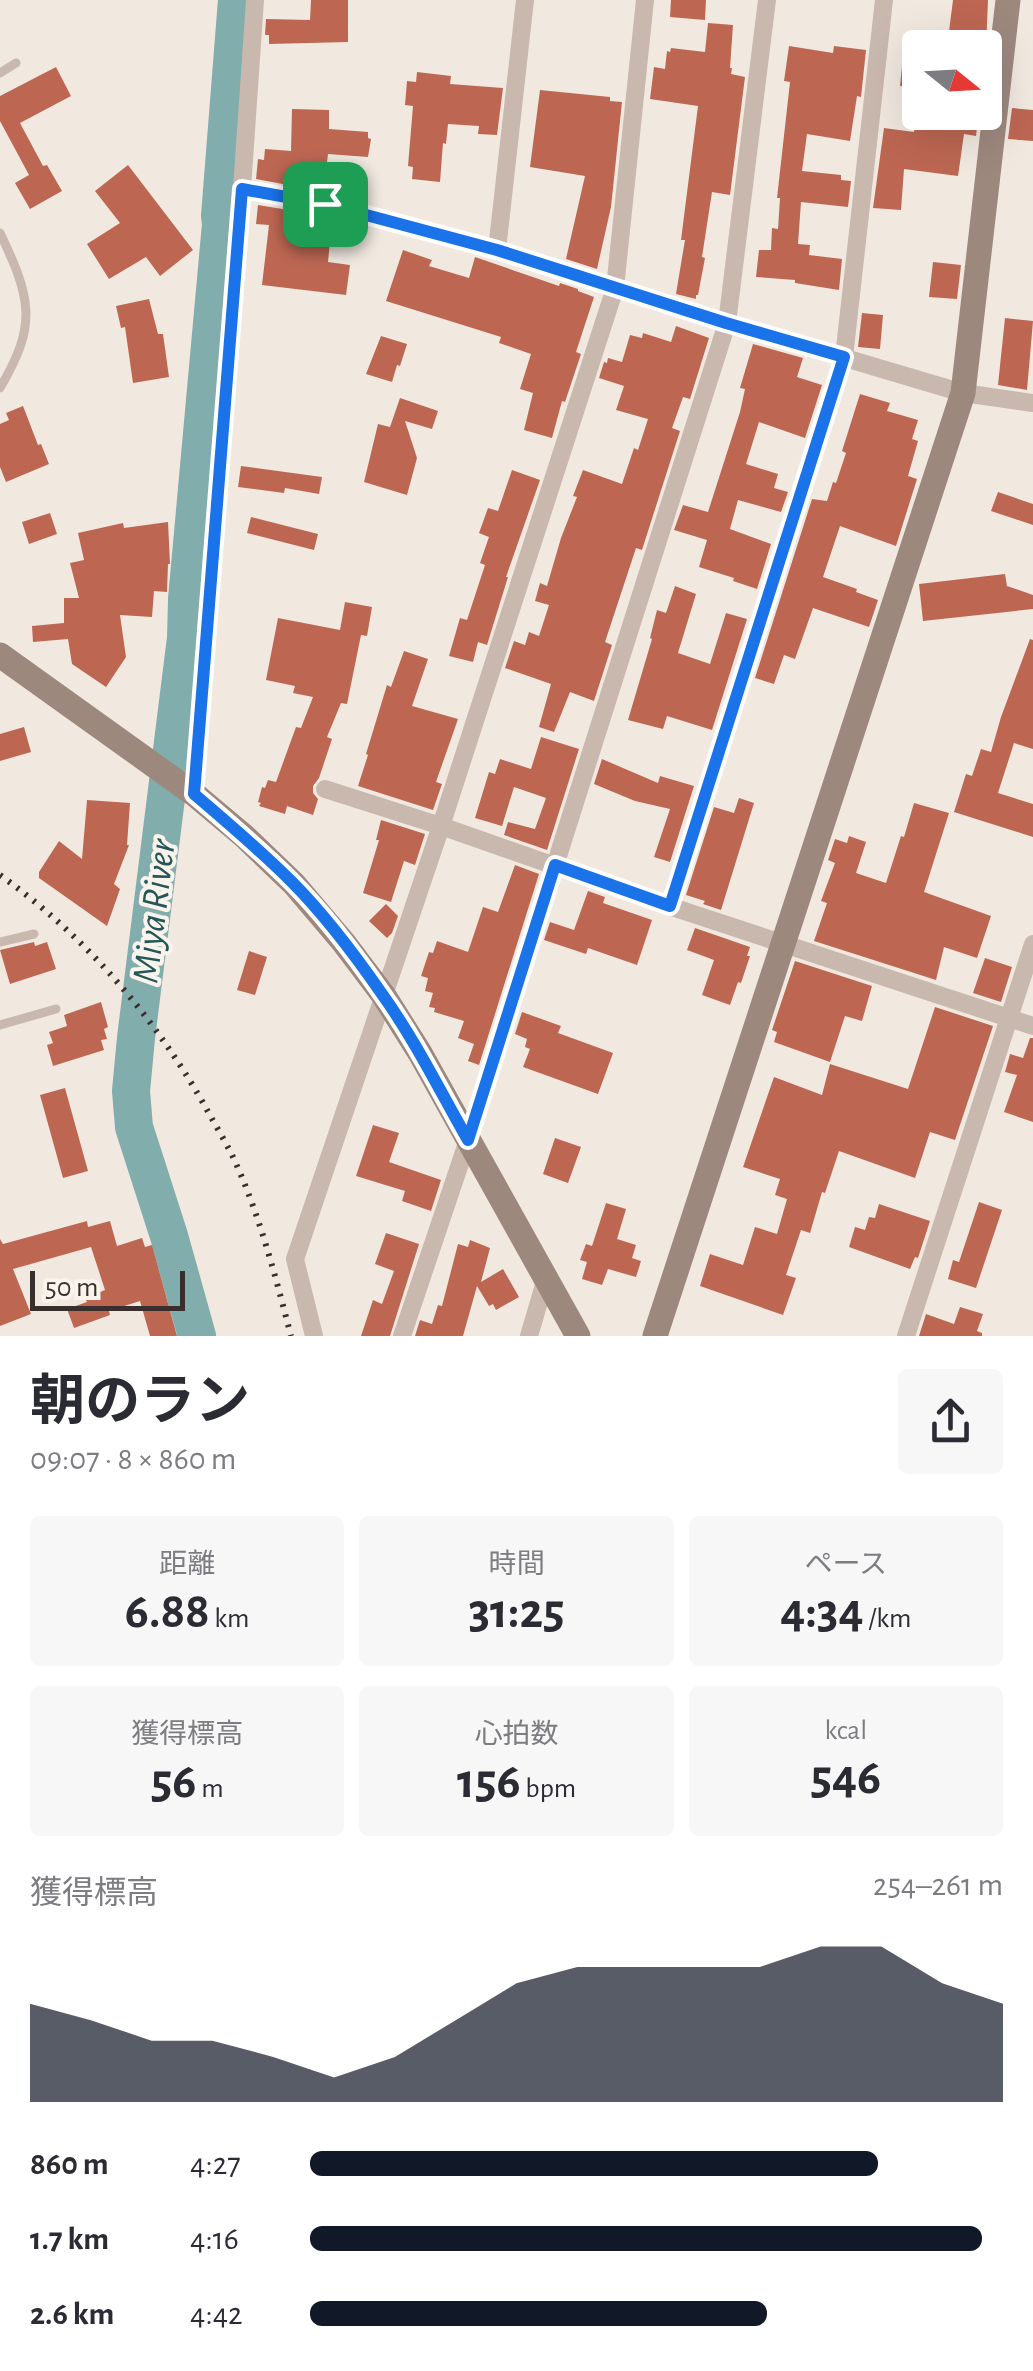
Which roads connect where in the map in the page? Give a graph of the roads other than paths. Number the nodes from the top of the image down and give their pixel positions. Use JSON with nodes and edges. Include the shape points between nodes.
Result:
{"nodes":[{"id":1,"x":255,"y":0,"type":"edge"},
{"id":2,"x":525,"y":0,"type":"edge"},
{"id":3,"x":645,"y":0,"type":"edge"},
{"id":4,"x":766,"y":0,"type":"edge"},
{"id":5,"x":884,"y":0,"type":"edge"},
{"id":6,"x":1008,"y":0,"type":"edge"},
{"id":7,"x":16,"y":63,"type":"dead end"},
{"id":8,"x":0,"y":73,"type":"edge"},
{"id":9,"x":242,"y":189,"type":"junction"},
{"id":10,"x":1,"y":238,"type":"edge"},
{"id":11,"x":497,"y":250,"type":"junction"},
{"id":12,"x":614,"y":288,"type":"junction"},
{"id":13,"x":726,"y":323,"type":"junction"},
{"id":14,"x":844,"y":357,"type":"junction"},
{"id":15,"x":0,"y":388,"type":"edge"},
{"id":16,"x":963,"y":393,"type":"junction"},
{"id":17,"x":1033,"y":404,"type":"edge"},
{"id":18,"x":0,"y":655,"type":"edge"},
{"id":19,"x":326,"y":789,"type":"dead end"},
{"id":20,"x":188,"y":790,"type":"junction"},
{"id":21,"x":441,"y":826,"type":"junction"},
{"id":22,"x":555,"y":865,"type":"junction"},
{"id":23,"x":670,"y":906,"type":"junction"},
{"id":24,"x":34,"y":934,"type":"dead end"},
{"id":25,"x":0,"y":942,"type":"edge"},
{"id":26,"x":784,"y":944,"type":"junction"},
{"id":27,"x":1033,"y":944,"type":"edge"},
{"id":28,"x":384,"y":996,"type":"junction"},
{"id":29,"x":56,"y":1009,"type":"dead end"},
{"id":30,"x":1009,"y":1018,"type":"junction"},
{"id":31,"x":0,"y":1025,"type":"edge"},
{"id":32,"x":1033,"y":1026,"type":"edge"},
{"id":33,"x":468,"y":1140,"type":"junction"},
{"id":34,"x":546,"y":1278,"type":"junction"},
{"id":35,"x":314,"y":1336,"type":"edge"},
{"id":36,"x":402,"y":1336,"type":"edge"},
{"id":37,"x":529,"y":1336,"type":"edge"},
{"id":38,"x":578,"y":1336,"type":"edge"},
{"id":39,"x":655,"y":1336,"type":"edge"},
{"id":40,"x":906,"y":1336,"type":"edge"}],
"edges":[{"from":1,"to":9,"type":"street"},
{"from":2,"to":11,"type":"street"},
{"from":3,"to":12,"type":"street"},
{"from":4,"to":13,"type":"street"},
{"from":5,"to":14,"type":"street"},
{"from":6,"to":16,"type":"street"},
{"from":7,"to":8,"type":"lane"},
{"from":9,"to":11,"type":"street"},
{"from":9,"to":20,"type":"street"},
{"from":10,"to":15,"type":"lane","via":[[23,285],[26,332]]},
{"from":11,"to":12,"type":"street"},
{"from":12,"to":13,"type":"street"},
{"from":12,"to":21,"type":"street"},
{"from":13,"to":14,"type":"street"},
{"from":13,"to":22,"type":"street"},
{"from":14,"to":16,"type":"street"},
{"from":14,"to":23,"type":"street"},
{"from":16,"to":17,"type":"street"},
{"from":16,"to":26,"type":"street"},
{"from":18,"to":20,"type":"street"},
{"from":19,"to":21,"type":"street"},
{"from":20,"to":28,"type":"street","via":[[294,884]]},
{"from":21,"to":22,"type":"street"},
{"from":21,"to":28,"type":"street"},
{"from":22,"to":23,"type":"street"},
{"from":22,"to":33,"type":"street"},
{"from":23,"to":26,"type":"street"},
{"from":24,"to":25,"type":"lane"},
{"from":26,"to":30,"type":"street"},
{"from":26,"to":39,"type":"street"},
{"from":27,"to":30,"type":"street"},
{"from":28,"to":33,"type":"street"},
{"from":28,"to":35,"type":"street","via":[[294,1259]]},
{"from":29,"to":31,"type":"lane"},
{"from":30,"to":32,"type":"street"},
{"from":30,"to":40,"type":"street"},
{"from":33,"to":34,"type":"street"},
{"from":33,"to":36,"type":"street"},
{"from":34,"to":37,"type":"street"},
{"from":34,"to":38,"type":"street"}]}
